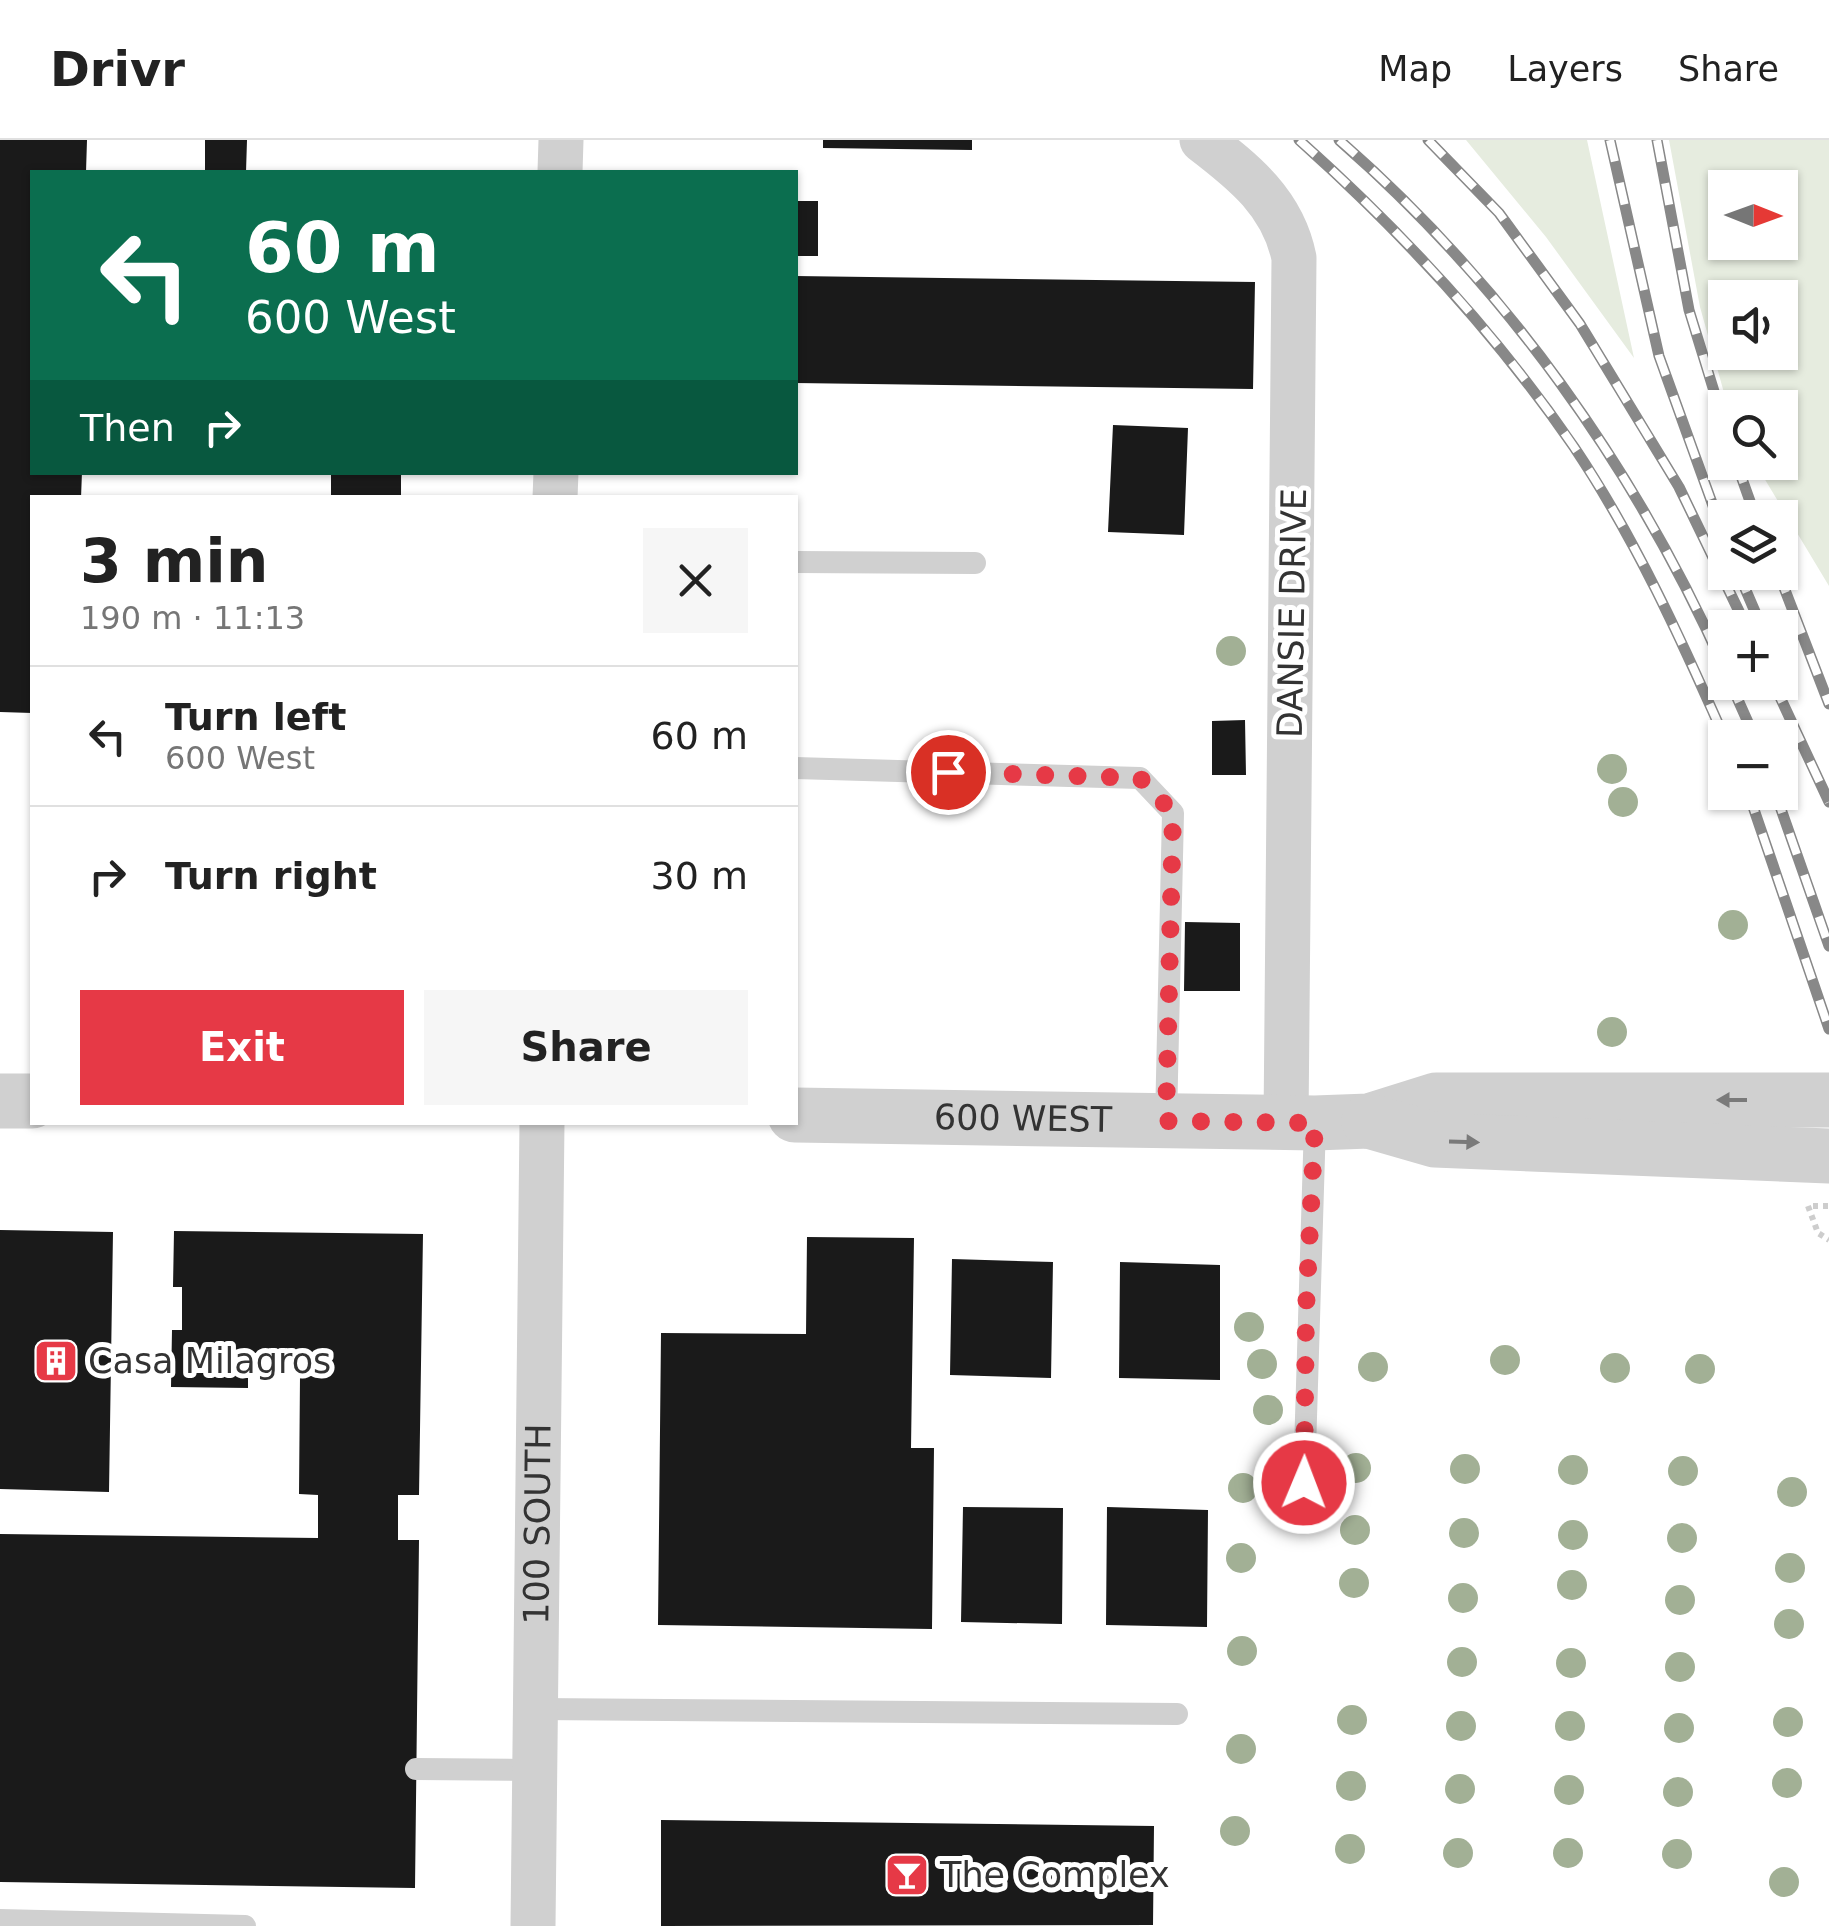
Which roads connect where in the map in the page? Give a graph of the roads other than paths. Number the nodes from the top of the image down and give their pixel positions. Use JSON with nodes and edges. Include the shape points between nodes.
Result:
{"nodes":[{"id":1,"x":561,"y":140,"type":"edge"},
{"id":2,"x":1202,"y":140,"type":"edge"},
{"id":3,"x":560,"y":170,"type":"edge"},
{"id":4,"x":798,"y":562,"type":"edge"},
{"id":5,"x":975,"y":563,"type":"dead end"},
{"id":6,"x":798,"y":768,"type":"edge"},
{"id":7,"x":1829,"y":1100,"type":"edge"},
{"id":8,"x":0,"y":1101,"type":"edge"},
{"id":9,"x":30,"y":1102,"type":"edge"},
{"id":10,"x":798,"y":1115,"type":"edge"},
{"id":11,"x":1166,"y":1121,"type":"junction"},
{"id":12,"x":1370,"y":1121,"type":"junction"},
{"id":13,"x":1301,"y":1122,"type":"junction"},
{"id":14,"x":542,"y":1125,"type":"edge"},
{"id":15,"x":1829,"y":1156,"type":"edge"},
{"id":16,"x":1304,"y":1483,"type":"dead end"},
{"id":17,"x":537,"y":1709,"type":"junction"},
{"id":18,"x":1177,"y":1714,"type":"dead end"},
{"id":19,"x":416,"y":1769,"type":"dead end"},
{"id":20,"x":535,"y":1770,"type":"junction"},
{"id":21,"x":0,"y":1920,"type":"edge"},
{"id":22,"x":245,"y":1926,"type":"edge"},
{"id":23,"x":533,"y":1926,"type":"edge"}],
"edges":[{"from":1,"to":3,"type":"street"},
{"from":2,"to":13,"type":"street","name":"DANSIE DRIVE","via":[[1257,185],[1282,218],[1294,258]]},
{"from":4,"to":5,"type":"lane"},
{"from":6,"to":11,"type":"lane","via":[[1140,778],[1173,813]]},
{"from":7,"to":12,"type":"street","name":"600 WEST","one_way":true,"via":[[1436,1100]]},
{"from":8,"to":9,"type":"street"},
{"from":10,"to":11,"type":"street","name":"600 WEST"},
{"from":11,"to":13,"type":"street","name":"600 WEST"},
{"from":12,"to":13,"type":"street","name":"600 WEST"},
{"from":12,"to":15,"type":"street","name":"600 WEST","one_way":true,"via":[[1435,1140]]},
{"from":13,"to":16,"type":"lane"},
{"from":14,"to":17,"type":"street","name":"100 SOUTH"},
{"from":17,"to":18,"type":"lane"},
{"from":17,"to":20,"type":"street","name":"100 SOUTH"},
{"from":19,"to":20,"type":"lane"},
{"from":20,"to":23,"type":"street","name":"100 SOUTH"},
{"from":21,"to":22,"type":"lane"}]}
